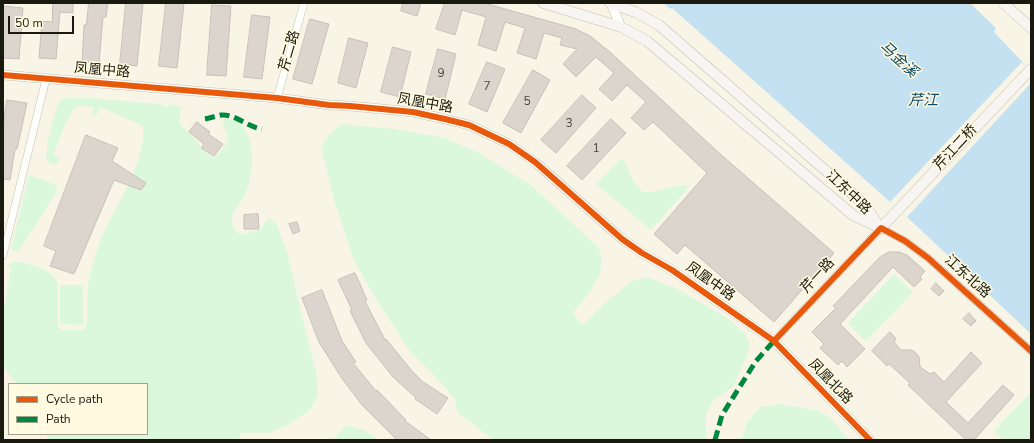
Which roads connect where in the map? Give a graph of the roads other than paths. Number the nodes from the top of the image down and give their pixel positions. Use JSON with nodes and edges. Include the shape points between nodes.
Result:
{"nodes":[{"id":1,"x":304,"y":3,"type":"edge"},
{"id":2,"x":542,"y":3,"type":"edge"},
{"id":3,"x":611,"y":3,"type":"edge"},
{"id":4,"x":1003,"y":3,"type":"edge"},
{"id":5,"x":621,"y":27,"type":"junction"},
{"id":6,"x":1031,"y":28,"type":"edge"},
{"id":7,"x":1031,"y":69,"type":"edge"},
{"id":8,"x":3,"y":75,"type":"edge"},
{"id":9,"x":46,"y":79,"type":"junction"},
{"id":10,"x":277,"y":98,"type":"junction"},
{"id":11,"x":881,"y":228,"type":"junction"},
{"id":12,"x":3,"y":254,"type":"edge"},
{"id":13,"x":774,"y":341,"type":"junction"},
{"id":14,"x":1031,"y":351,"type":"edge"},
{"id":15,"x":870,"y":440,"type":"edge"}],
"edges":[{"from":1,"to":10,"type":"street","name":"芹二路"},
{"from":2,"to":5,"type":"main road","name":"江东中路"},
{"from":3,"to":5,"type":"street"},
{"from":3,"to":11,"type":"main road","name":"江东中路","via":[[659,25],[864,204]]},
{"from":4,"to":6,"type":"main road"},
{"from":5,"to":11,"type":"main road","name":"江东中路","via":[[646,41],[854,216]]},
{"from":7,"to":11,"type":"main road","name":"芹江二桥"},
{"from":8,"to":9,"type":"street","name":"凤凰中路"},
{"from":9,"to":10,"type":"street","name":"凤凰中路"},
{"from":9,"to":12,"type":"street"},
{"from":10,"to":13,"type":"street","name":"凤凰中路","via":[[329,105],[348,111],[410,117],[480,135],[552,177],[622,239],[672,270]]},
{"from":11,"to":13,"type":"street","name":"芹一路"},
{"from":11,"to":14,"type":"street","name":"江东北路","via":[[928,258]]},
{"from":13,"to":15,"type":"street","name":"凤凰北路"}]}
